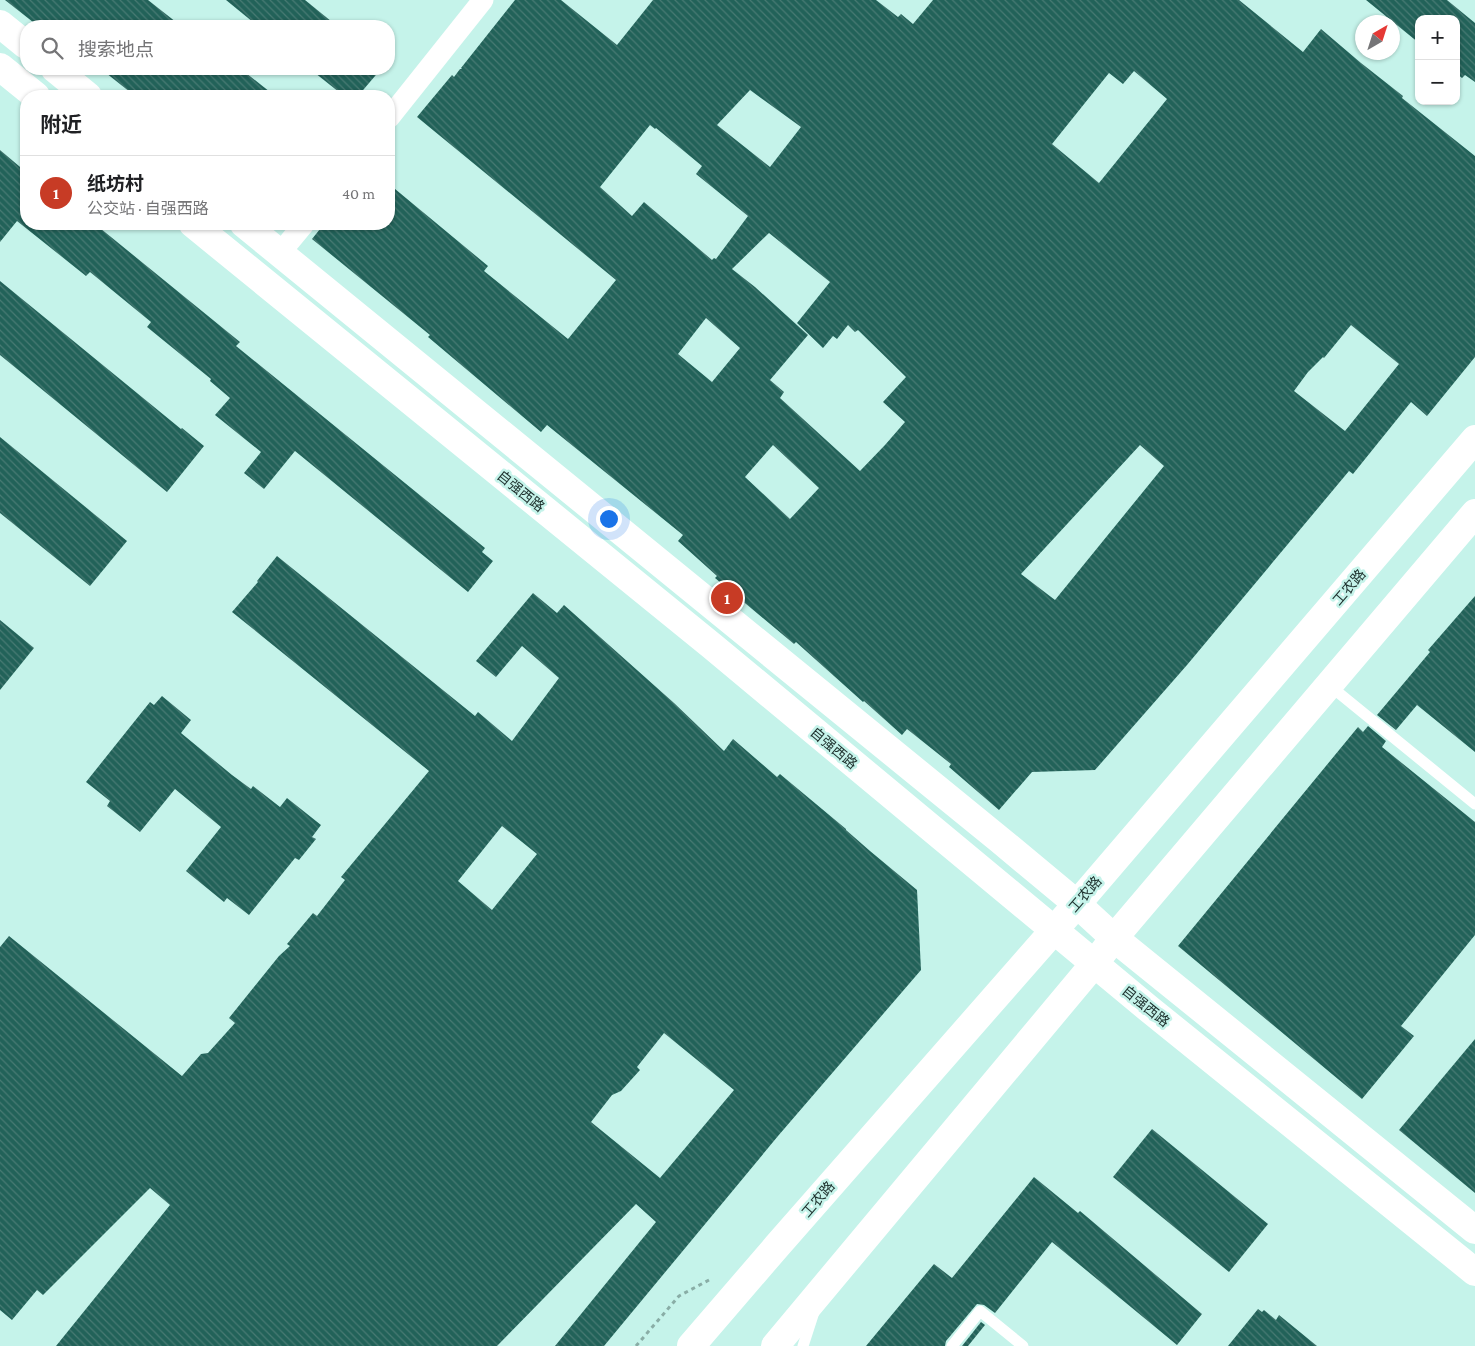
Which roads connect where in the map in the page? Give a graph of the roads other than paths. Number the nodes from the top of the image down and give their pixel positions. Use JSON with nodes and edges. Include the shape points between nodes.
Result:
{"nodes":[{"id":1,"x":482,"y":0,"type":"edge"},
{"id":2,"x":0,"y":24,"type":"edge"},
{"id":3,"x":20,"y":40,"type":"edge"},
{"id":4,"x":0,"y":67,"type":"edge"},
{"id":5,"x":62,"y":75,"type":"edge"},
{"id":6,"x":29,"y":90,"type":"edge"},
{"id":7,"x":81,"y":90,"type":"edge"},
{"id":8,"x":395,"y":110,"type":"edge"},
{"id":9,"x":200,"y":230,"type":"edge"},
{"id":10,"x":251,"y":230,"type":"edge"},
{"id":11,"x":299,"y":230,"type":"edge"},
{"id":12,"x":280,"y":254,"type":"junction"},
{"id":13,"x":1475,"y":439,"type":"edge"},
{"id":14,"x":1475,"y":513,"type":"edge"},
{"id":15,"x":1328,"y":685,"type":"junction"},
{"id":16,"x":1475,"y":804,"type":"edge"},
{"id":17,"x":1077,"y":904,"type":"junction"},
{"id":18,"x":1053,"y":930,"type":"junction"},
{"id":19,"x":1114,"y":938,"type":"junction"},
{"id":20,"x":1094,"y":964,"type":"junction"},
{"id":21,"x":1475,"y":1230,"type":"edge"},
{"id":22,"x":1475,"y":1272,"type":"edge"},
{"id":23,"x":822,"y":1289,"type":"junction"},
{"id":24,"x":691,"y":1346,"type":"edge"},
{"id":25,"x":775,"y":1346,"type":"edge"},
{"id":26,"x":803,"y":1346,"type":"edge"},
{"id":27,"x":952,"y":1346,"type":"edge"},
{"id":28,"x":1023,"y":1346,"type":"edge"}],
"edges":[{"from":1,"to":8,"type":"street"},
{"from":2,"to":3,"type":"main road"},
{"from":4,"to":6,"type":"main road"},
{"from":5,"to":7,"type":"main road"},
{"from":9,"to":18,"type":"main road","name":"自强西路"},
{"from":10,"to":12,"type":"main road"},
{"from":11,"to":12,"type":"street"},
{"from":12,"to":17,"type":"main road"},
{"from":13,"to":17,"type":"main road","name":"工农路"},
{"from":14,"to":15,"type":"main road"},
{"from":15,"to":16,"type":"lane"},
{"from":15,"to":19,"type":"main road"},
{"from":17,"to":18,"type":"main road","name":"工农路"},
{"from":17,"to":19,"type":"main road"},
{"from":18,"to":20,"type":"main road","name":"自强西路"},
{"from":18,"to":24,"type":"main road","name":"工农路"},
{"from":19,"to":20,"type":"main road"},
{"from":19,"to":21,"type":"main road"},
{"from":20,"to":22,"type":"main road","name":"自强西路"},
{"from":20,"to":23,"type":"main road"},
{"from":23,"to":25,"type":"main road"},
{"from":23,"to":26,"type":"lane"},
{"from":27,"to":28,"type":"lane","via":[[980,1311]]}]}
